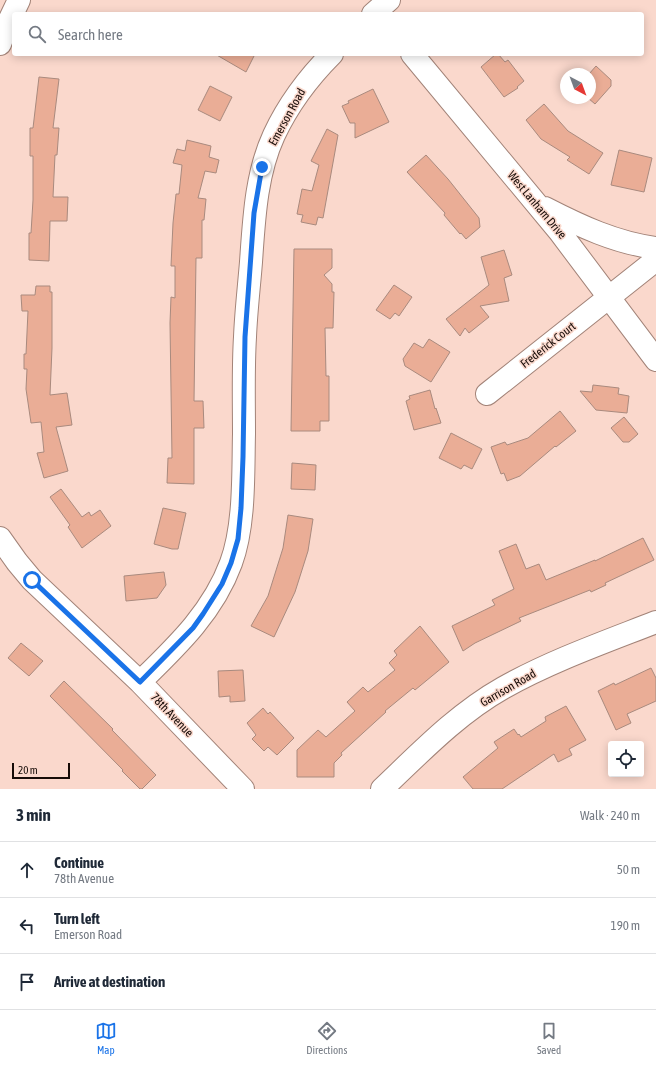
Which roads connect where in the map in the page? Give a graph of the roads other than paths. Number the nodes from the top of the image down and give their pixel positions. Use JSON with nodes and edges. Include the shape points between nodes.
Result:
{"nodes":[{"id":1,"x":19,"y":0,"type":"edge"},
{"id":2,"x":13,"y":12,"type":"edge"},
{"id":3,"x":12,"y":15,"type":"edge"},
{"id":4,"x":0,"y":44,"type":"edge"},
{"id":5,"x":330,"y":56,"type":"edge"},
{"id":6,"x":414,"y":56,"type":"edge"},
{"id":7,"x":536,"y":203,"type":"junction"},
{"id":8,"x":656,"y":248,"type":"edge"},
{"id":9,"x":656,"y":260,"type":"edge"},
{"id":10,"x":610,"y":297,"type":"junction"},
{"id":11,"x":656,"y":360,"type":"edge"},
{"id":12,"x":487,"y":394,"type":"dead end"},
{"id":13,"x":0,"y":538,"type":"edge"},
{"id":14,"x":0,"y":567,"type":"edge"},
{"id":15,"x":32,"y":580,"type":"junction"},
{"id":16,"x":656,"y":622,"type":"edge"},
{"id":17,"x":140,"y":682,"type":"junction"},
{"id":18,"x":243,"y":789,"type":"edge"},
{"id":19,"x":382,"y":789,"type":"edge"}],
"edges":[{"from":1,"to":2,"type":"street"},
{"from":3,"to":4,"type":"street"},
{"from":5,"to":17,"type":"street","name":"Emerson Road","via":[[315,71],[293,102],[274,135],[262,167],[254,213],[245,337],[241,508],[238,539],[231,563],[214,598],[193,628]]},
{"from":6,"to":7,"type":"street","name":"West Lanham Drive"},
{"from":7,"to":8,"type":"street","via":[[587,229]]},
{"from":7,"to":10,"type":"street","name":"West Lanham Drive"},
{"from":9,"to":10,"type":"street","name":"Frederick Court"},
{"from":10,"to":11,"type":"street","name":"West Lanham Drive"},
{"from":10,"to":12,"type":"street","name":"Frederick Court"},
{"from":13,"to":15,"type":"street","name":"78th Avenue"},
{"from":14,"to":15,"type":"street"},
{"from":15,"to":17,"type":"street","name":"78th Avenue"},
{"from":16,"to":19,"type":"street","name":"Garrison Road","via":[[543,668],[503,688],[452,723]]},
{"from":17,"to":18,"type":"street","name":"78th Avenue"}]}
